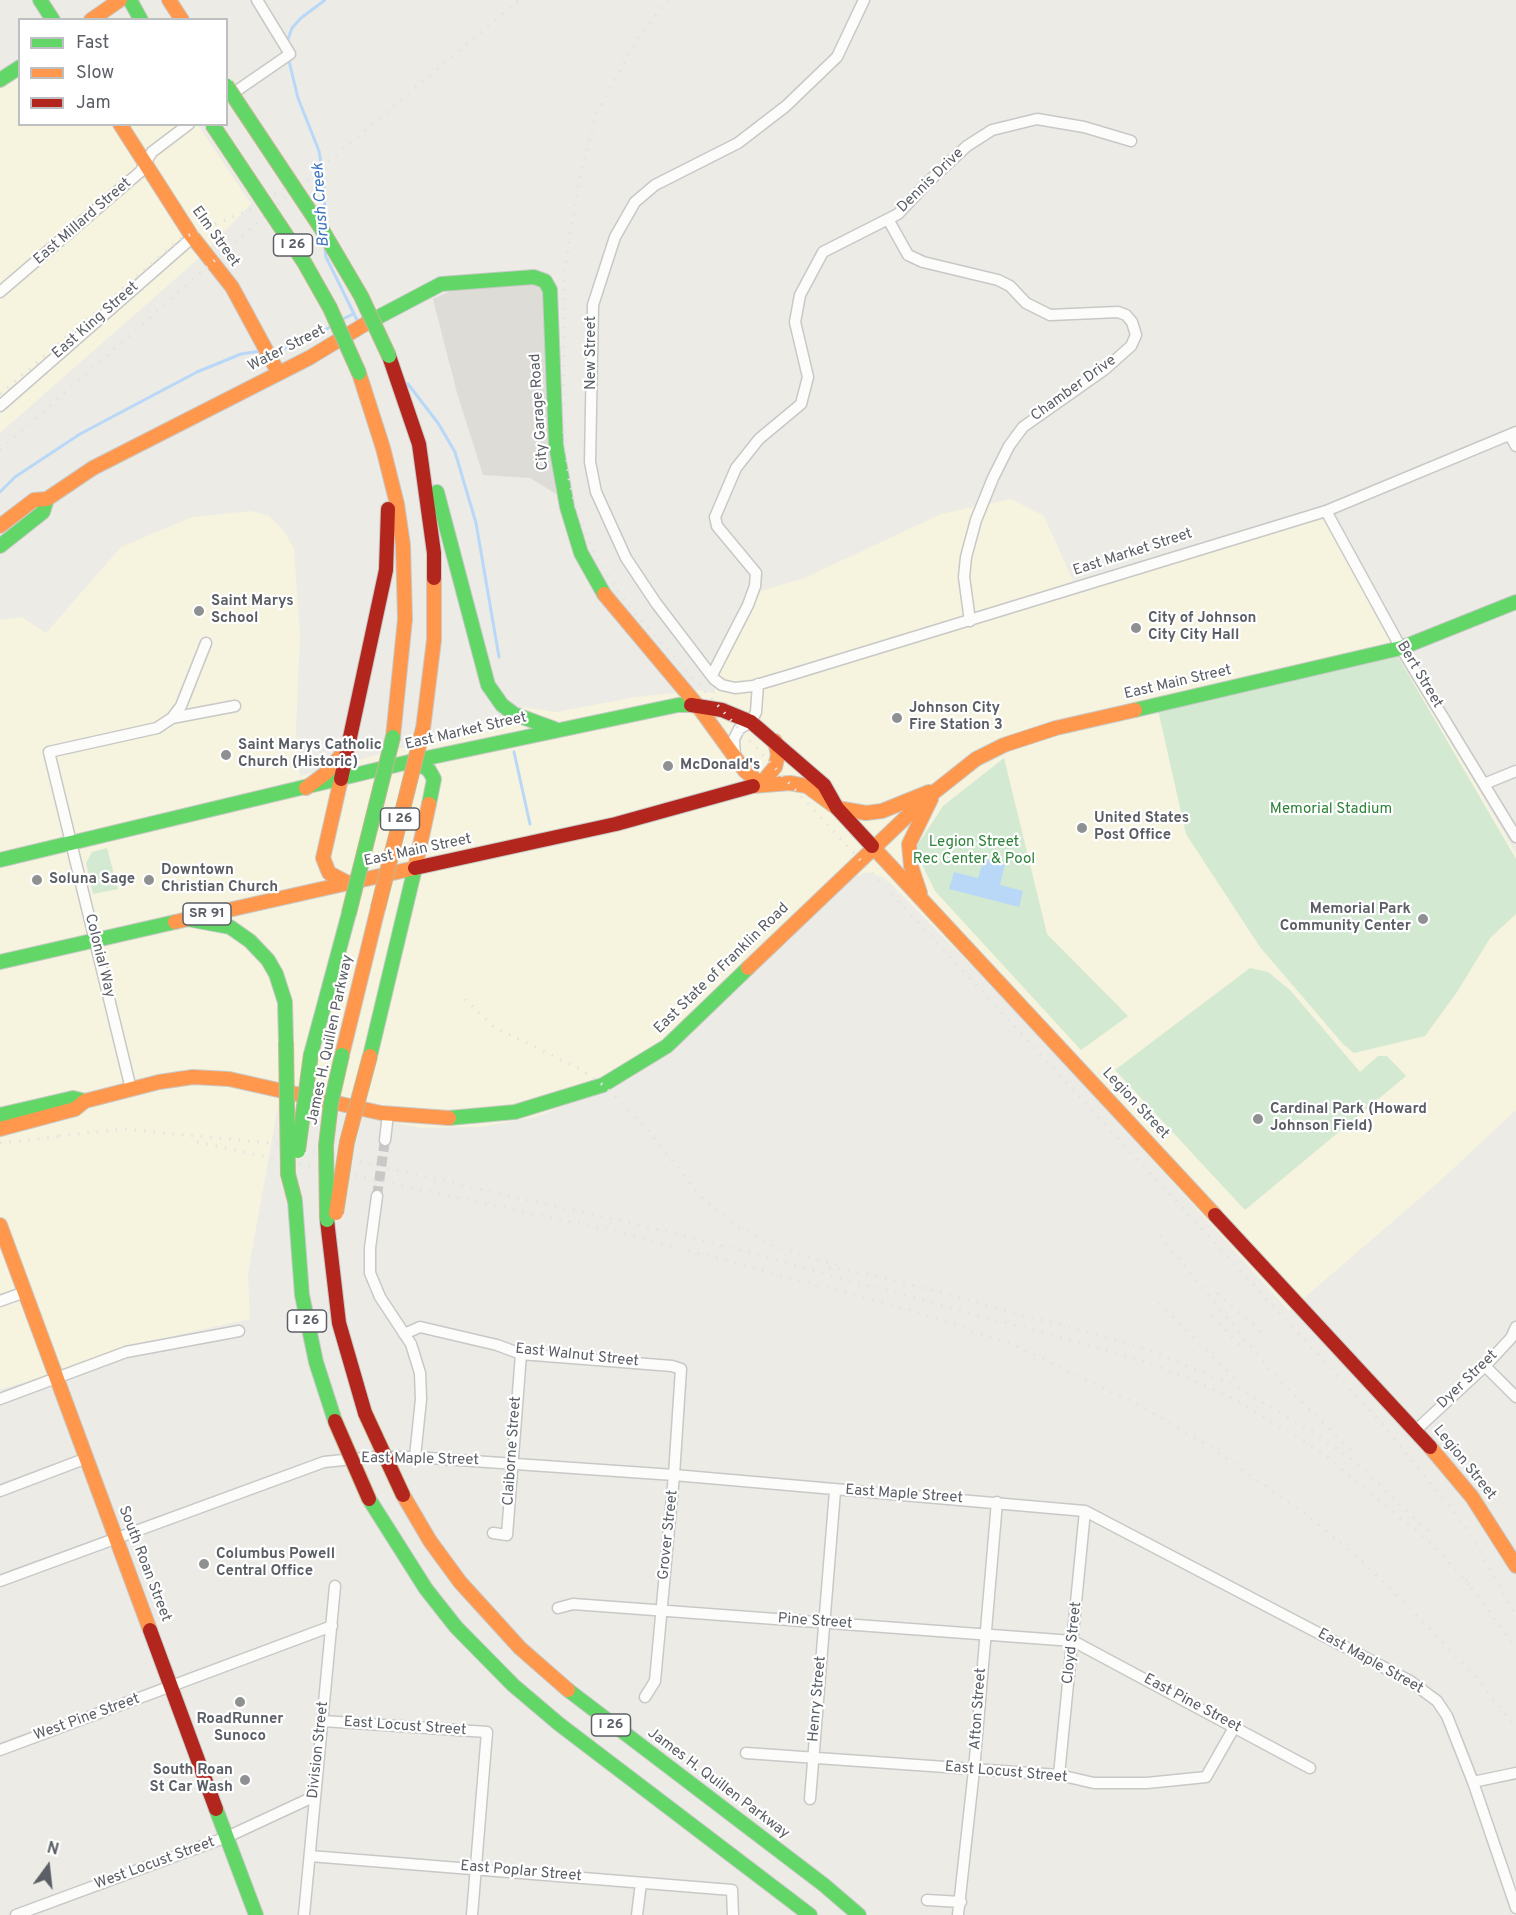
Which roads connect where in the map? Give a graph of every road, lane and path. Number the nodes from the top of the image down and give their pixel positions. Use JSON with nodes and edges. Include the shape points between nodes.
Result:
{"nodes":[{"id":1,"x":40,"y":0,"type":"edge"},
{"id":2,"x":122,"y":0,"type":"edge"},
{"id":3,"x":257,"y":0,"type":"edge"},
{"id":4,"x":864,"y":0,"type":"edge"},
{"id":5,"x":170,"y":2,"type":"edge"},
{"id":6,"x":135,"y":10,"type":"edge"},
{"id":7,"x":52,"y":18,"type":"edge"},
{"id":8,"x":94,"y":18,"type":"edge"},
{"id":9,"x":181,"y":18,"type":"edge"},
{"id":10,"x":18,"y":68,"type":"edge"},
{"id":11,"x":0,"y":80,"type":"edge"},
{"id":12,"x":228,"y":88,"type":"edge"},
{"id":13,"x":228,"y":96,"type":"edge"},
{"id":14,"x":121,"y":126,"type":"edge"},
{"id":15,"x":186,"y":126,"type":"edge"},
{"id":16,"x":213,"y":126,"type":"edge"},
{"id":17,"x":1131,"y":141,"type":"dead end"},
{"id":18,"x":145,"y":160,"type":"junction"},
{"id":19,"x":889,"y":221,"type":"junction"},
{"id":20,"x":193,"y":237,"type":"junction"},
{"id":21,"x":550,"y":290,"type":"joint"},
{"id":22,"x":0,"y":292,"type":"edge"},
{"id":23,"x":275,"y":366,"type":"junction"},
{"id":24,"x":0,"y":406,"type":"edge"},
{"id":25,"x":1513,"y":434,"type":"edge"},
{"id":26,"x":419,"y":444,"type":"junction"},
{"id":27,"x":1516,"y":446,"type":"edge"},
{"id":28,"x":389,"y":474,"type":"junction"},
{"id":29,"x":47,"y":499,"type":"junction"},
{"id":30,"x":1326,"y":511,"type":"junction"},
{"id":31,"x":0,"y":526,"type":"edge"},
{"id":32,"x":0,"y":546,"type":"edge"},
{"id":33,"x":1516,"y":602,"type":"edge"},
{"id":34,"x":970,"y":621,"type":"junction"},
{"id":35,"x":206,"y":643,"type":"dead end"},
{"id":36,"x":1401,"y":648,"type":"junction"},
{"id":37,"x":712,"y":675,"type":"junction"},
{"id":38,"x":755,"y":685,"type":"junction"},
{"id":39,"x":697,"y":705,"type":"junction"},
{"id":40,"x":235,"y":706,"type":"dead end"},
{"id":41,"x":172,"y":718,"type":"junction"},
{"id":42,"x":750,"y":722,"type":"junction"},
{"id":43,"x":555,"y":729,"type":"junction"},
{"id":44,"x":775,"y":741,"type":"junction"},
{"id":45,"x":348,"y":745,"type":"junction"},
{"id":46,"x":735,"y":758,"type":"junction"},
{"id":47,"x":413,"y":761,"type":"junction"},
{"id":48,"x":1516,"y":771,"type":"edge"},
{"id":49,"x":341,"y":779,"type":"junction"},
{"id":50,"x":761,"y":784,"type":"junction"},
{"id":51,"x":1485,"y":784,"type":"junction"},
{"id":52,"x":306,"y":788,"type":"junction"},
{"id":53,"x":937,"y":789,"type":"junction"},
{"id":54,"x":837,"y":808,"type":"junction"},
{"id":55,"x":1516,"y":837,"type":"edge"},
{"id":56,"x":73,"y":843,"type":"junction"},
{"id":57,"x":875,"y":847,"type":"junction"},
{"id":58,"x":0,"y":860,"type":"edge"},
{"id":59,"x":415,"y":868,"type":"junction"},
{"id":60,"x":348,"y":884,"type":"junction"},
{"id":61,"x":922,"y":899,"type":"junction"},
{"id":62,"x":187,"y":919,"type":"junction"},
{"id":63,"x":95,"y":939,"type":"junction"},
{"id":64,"x":0,"y":962,"type":"edge"},
{"id":65,"x":131,"y":1089,"type":"junction"},
{"id":66,"x":85,"y":1101,"type":"junction"},
{"id":67,"x":388,"y":1114,"type":"junction"},
{"id":68,"x":0,"y":1115,"type":"edge"},
{"id":69,"x":0,"y":1129,"type":"edge"},
{"id":70,"x":385,"y":1140,"type":"tunnel mouth"},
{"id":71,"x":377,"y":1196,"type":"tunnel mouth"},
{"id":72,"x":295,"y":1201,"type":"junction"},
{"id":73,"x":331,"y":1217,"type":"junction"},
{"id":74,"x":0,"y":1225,"type":"edge"},
{"id":75,"x":25,"y":1292,"type":"junction"},
{"id":76,"x":0,"y":1301,"type":"edge"},
{"id":77,"x":1516,"y":1328,"type":"edge"},
{"id":78,"x":239,"y":1331,"type":"dead end"},
{"id":79,"x":404,"y":1334,"type":"junction"},
{"id":80,"x":520,"y":1354,"type":"junction"},
{"id":81,"x":1485,"y":1366,"type":"junction"},
{"id":82,"x":681,"y":1369,"type":"joint"},
{"id":83,"x":57,"y":1378,"type":"junction"},
{"id":84,"x":1516,"y":1397,"type":"edge"},
{"id":85,"x":0,"y":1399,"type":"edge"},
{"id":86,"x":1416,"y":1430,"type":"junction"},
{"id":87,"x":415,"y":1457,"type":"junction"},
{"id":88,"x":87,"y":1458,"type":"junction"},
{"id":89,"x":513,"y":1465,"type":"junction"},
{"id":90,"x":674,"y":1475,"type":"junction"},
{"id":91,"x":0,"y":1491,"type":"edge"},
{"id":92,"x":835,"y":1491,"type":"junction"},
{"id":93,"x":997,"y":1502,"type":"junction"},
{"id":94,"x":1085,"y":1512,"type":"junction"},
{"id":95,"x":493,"y":1533,"type":"dead end"},
{"id":96,"x":116,"y":1538,"type":"junction"},
{"id":97,"x":1516,"y":1566,"type":"edge"},
{"id":98,"x":0,"y":1581,"type":"edge"},
{"id":99,"x":335,"y":1586,"type":"dead end"},
{"id":100,"x":558,"y":1608,"type":"dead end"},
{"id":101,"x":661,"y":1610,"type":"junction"},
{"id":102,"x":825,"y":1623,"type":"junction"},
{"id":103,"x":332,"y":1626,"type":"junction"},
{"id":104,"x":985,"y":1634,"type":"junction"},
{"id":105,"x":1073,"y":1641,"type":"junction"},
{"id":106,"x":173,"y":1686,"type":"junction"},
{"id":107,"x":645,"y":1697,"type":"dead end"},
{"id":108,"x":323,"y":1721,"type":"junction"},
{"id":109,"x":1235,"y":1726,"type":"junction"},
{"id":110,"x":0,"y":1750,"type":"edge"},
{"id":111,"x":746,"y":1753,"type":"dead end"},
{"id":112,"x":813,"y":1756,"type":"junction"},
{"id":113,"x":1310,"y":1768,"type":"dead end"},
{"id":114,"x":975,"y":1770,"type":"junction"},
{"id":115,"x":1516,"y":1773,"type":"edge"},
{"id":116,"x":1059,"y":1775,"type":"junction"},
{"id":117,"x":1473,"y":1782,"type":"junction"},
{"id":118,"x":313,"y":1797,"type":"junction"},
{"id":119,"x":810,"y":1799,"type":"dead end"},
{"id":120,"x":227,"y":1837,"type":"junction"},
{"id":121,"x":310,"y":1856,"type":"junction"},
{"id":122,"x":476,"y":1868,"type":"junction"},
{"id":123,"x":640,"y":1883,"type":"junction"},
{"id":124,"x":927,"y":1900,"type":"dead end"},
{"id":125,"x":961,"y":1902,"type":"junction"},
{"id":126,"x":1516,"y":1908,"type":"edge"},
{"id":127,"x":16,"y":1915,"type":"edge"},
{"id":128,"x":256,"y":1915,"type":"edge"},
{"id":129,"x":304,"y":1915,"type":"edge"},
{"id":130,"x":472,"y":1915,"type":"edge"},
{"id":131,"x":638,"y":1915,"type":"edge"},
{"id":132,"x":733,"y":1915,"type":"edge"},
{"id":133,"x":810,"y":1915,"type":"edge"},
{"id":134,"x":859,"y":1915,"type":"edge"},
{"id":135,"x":958,"y":1915,"type":"edge"}],
"edges":[{"from":1,"to":7,"type":"main road"},
{"from":2,"to":6,"type":"main road"},
{"from":2,"to":8,"type":"main road"},
{"from":3,"to":13,"type":"street","via":[[290,54]]},
{"from":4,"to":37,"type":"street","name":"New Street","via":[[837,57],[786,106],[738,143],[655,185],[635,202],[615,237],[593,305],[590,462],[596,492],[626,558]]},
{"from":5,"to":9,"type":"main road"},
{"from":10,"to":11,"type":"main road"},
{"from":12,"to":26,"type":"main road","name":"James H. Quillen Parkway","number":"I 26","bridge":true,"via":[[361,296],[389,356]]},
{"from":14,"to":18,"type":"main road","name":"Elm Street"},
{"from":15,"to":18,"type":"street","name":"East Millard Street"},
{"from":16,"to":28,"type":"main road","name":"James H. Quillen Parkway","number":"I 26","bridge":true,"via":[[330,308],[374,415]]},
{"from":17,"to":19,"type":"street","name":"Dennis Drive","via":[[1073,124],[1037,119],[1000,128],[967,146]]},
{"from":18,"to":20,"type":"main road","name":"Elm Street"},
{"from":18,"to":22,"type":"street","name":"East Millard Street","via":[[140,172]]},
{"from":19,"to":34,"type":"street","name":"Chamber Drive","via":[[908,255],[923,262],[998,280],[1026,303],[1050,315],[1118,312],[1132,322],[1136,334],[1131,346],[1023,427],[1010,446],[976,520],[966,557],[964,576]]},
{"from":19,"to":37,"type":"street","name":"Dennis Drive","via":[[861,230],[823,252],[800,295],[795,322],[808,377],[801,404],[759,439],[736,468],[715,517],[717,526],[756,573],[748,604]]},
{"from":20,"to":23,"type":"main road","name":"Elm Street","via":[[232,287]]},
{"from":20,"to":24,"type":"street","name":"East King Street"},
{"from":21,"to":23,"type":"main road","name":"Water Street","via":[[545,281],[534,278],[441,285],[397,305],[339,341]]},
{"from":21,"to":39,"type":"main road","name":"City Garage Road","via":[[556,445],[567,507],[581,553],[606,597]]},
{"from":23,"to":29,"type":"main road","name":"Water Street","via":[[93,468]]},
{"from":25,"to":27,"type":"street"},
{"from":25,"to":30,"type":"street","name":"East Market Street"},
{"from":26,"to":43,"type":"main road","via":[[430,466],[488,685],[514,714]]},
{"from":26,"to":73,"type":"main road","name":"James H. Quillen Parkway","number":"I 26","bridge":true,"via":[[430,518],[434,640],[423,729],[331,1102],[326,1145]]},
{"from":28,"to":45,"type":"main road","via":[[386,570]]},
{"from":28,"to":72,"type":"main road","name":"James H. Quillen Parkway","number":"I 26","bridge":true,"via":[[397,504],[405,580],[403,659],[393,737],[312,1054],[299,1131]]},
{"from":29,"to":31,"type":"main road","name":"Water Street","via":[[34,500]]},
{"from":29,"to":32,"type":"main road","name":"Water Street","via":[[43,512]]},
{"from":30,"to":34,"type":"street","name":"East Market Street"},
{"from":30,"to":36,"type":"street","name":"Bert Street"},
{"from":33,"to":36,"type":"main road","name":"East Main Street"},
{"from":34,"to":38,"type":"street","name":"East Market Street"},
{"from":35,"to":41,"type":"street","via":[[181,706]]},
{"from":36,"to":51,"type":"street","name":"Bert Street"},
{"from":36,"to":53,"type":"main road","name":"East Main Street","via":[[1056,728],[976,759]]},
{"from":37,"to":38,"type":"street","name":"New Street","via":[[722,685]]},
{"from":38,"to":42,"type":"street","via":[[756,712]]},
{"from":39,"to":42,"type":"main road","name":"Legion Street","number":"SR 91"},
{"from":39,"to":43,"type":"main road","name":"East Market Street","number":"SR 91","via":[[678,705]]},
{"from":39,"to":46,"type":"main road","name":"City Garage Road"},
{"from":40,"to":41,"type":"street"},
{"from":41,"to":56,"type":"street","name":"Colonial Way","via":[[146,733],[49,752]]},
{"from":42,"to":44,"type":"main road","name":"Legion Street","number":"SR 91"},
{"from":42,"to":46,"type":"street","via":[[739,729],[734,739]]},
{"from":43,"to":47,"type":"main road","name":"East Market Street","number":"SR 91"},
{"from":44,"to":50,"type":"main road","via":[[776,767]]},
{"from":44,"to":54,"type":"main road","name":"Legion Street","number":"SR 91","via":[[824,785]]},
{"from":45,"to":49,"type":"main road"},
{"from":45,"to":52,"type":"main road","via":[[335,764]]},
{"from":46,"to":50,"type":"main road"},
{"from":47,"to":49,"type":"main road","name":"East Market Street","number":"SR 91"},
{"from":47,"to":59,"type":"main road","via":[[429,770],[435,784]]},
{"from":48,"to":51,"type":"street"},
{"from":49,"to":52,"type":"main road","name":"East Market Street","number":"SR 91"},
{"from":49,"to":60,"type":"main road","via":[[323,858],[329,873]]},
{"from":50,"to":54,"type":"main road","name":"East Main Street","number":"SR 91","via":[[807,786]]},
{"from":50,"to":59,"type":"main road","name":"East Main Street","number":"SR 91","via":[[616,824]]},
{"from":51,"to":55,"type":"street","name":"Bert Street"},
{"from":52,"to":56,"type":"main road","name":"East Market Street","number":"SR 91"},
{"from":53,"to":54,"type":"main road","via":[[875,813]]},
{"from":53,"to":57,"type":"main road","name":"East Main Street"},
{"from":53,"to":61,"type":"main road","via":[[909,844],[911,866]]},
{"from":54,"to":57,"type":"main road","name":"Legion Street","number":"SR 91"},
{"from":56,"to":58,"type":"main road","name":"East Market Street","number":"SR 91"},
{"from":56,"to":63,"type":"street","name":"Colonial Way"},
{"from":57,"to":61,"type":"main road","name":"Legion Street"},
{"from":57,"to":67,"type":"main road","name":"East State of Franklin Road","via":[[667,1046],[613,1081],[499,1115],[439,1119]]},
{"from":59,"to":60,"type":"main road","name":"East Main Street","number":"SR 91"},
{"from":59,"to":73,"type":"main road","bridge":true},
{"from":60,"to":62,"type":"main road","name":"East Main Street","number":"SR 91"},
{"from":61,"to":86,"type":"main road","name":"Legion Street"},
{"from":62,"to":63,"type":"main road","name":"East Main Street","number":"SR 91"},
{"from":62,"to":72,"type":"main road","bridge":true,"via":[[230,927],[250,941],[264,955],[282,988],[288,1174]]},
{"from":63,"to":64,"type":"main road","name":"East Main Street","number":"SR 91"},
{"from":63,"to":65,"type":"street","name":"Colonial Way"},
{"from":65,"to":66,"type":"main road","name":"East State of Franklin Road"},
{"from":65,"to":67,"type":"main road","name":"East State of Franklin Road","via":[[174,1079],[217,1078]]},
{"from":66,"to":68,"type":"main road","via":[[73,1098]]},
{"from":66,"to":69,"type":"main road","via":[[75,1109]]},
{"from":67,"to":70,"type":"street"},
{"from":71,"to":79,"type":"street","via":[[370,1273]]},
{"from":72,"to":133,"type":"main road","name":"James H. Quillen Parkway","number":"I 26","bridge":true,"via":[[304,1304],[316,1362],[335,1421],[369,1499],[426,1589],[469,1641],[513,1685]]},
{"from":73,"to":134,"type":"main road","name":"James H. Quillen Parkway","number":"I 26","bridge":true,"via":[[330,1259],[345,1349],[365,1413],[403,1496],[460,1582],[520,1648],[583,1704]]},
{"from":74,"to":75,"type":"main road","name":"South Roan Street"},
{"from":75,"to":76,"type":"street"},
{"from":75,"to":83,"type":"main road","name":"South Roan Street"},
{"from":77,"to":81,"type":"street","name":"Dyer Street"},
{"from":78,"to":83,"type":"street","via":[[126,1352]]},
{"from":79,"to":80,"type":"street","name":"East Walnut Street","via":[[420,1327]]},
{"from":79,"to":87,"type":"street","via":[[420,1373]]},
{"from":80,"to":82,"type":"street","name":"East Walnut Street"},
{"from":80,"to":89,"type":"street","name":"Claiborne Street"},
{"from":81,"to":84,"type":"street"},
{"from":81,"to":86,"type":"street","name":"Dyer Street"},
{"from":82,"to":90,"type":"street","name":"Grover Street"},
{"from":83,"to":85,"type":"street"},
{"from":83,"to":88,"type":"main road","name":"South Roan Street"},
{"from":86,"to":97,"type":"main road","name":"Legion Street","via":[[1472,1497]]},
{"from":87,"to":89,"type":"street","name":"East Maple Street"},
{"from":87,"to":96,"type":"street","name":"East Maple Street","via":[[324,1462]]},
{"from":88,"to":91,"type":"street"},
{"from":88,"to":96,"type":"main road","name":"South Roan Street"},
{"from":89,"to":90,"type":"street","name":"East Maple Street"},
{"from":89,"to":95,"type":"street","name":"Claiborne Street","via":[[507,1535]]},
{"from":90,"to":92,"type":"street","name":"East Maple Street"},
{"from":90,"to":101,"type":"street","name":"Grover Street"},
{"from":92,"to":93,"type":"street","name":"East Maple Street"},
{"from":92,"to":102,"type":"street","name":"Henry Street"},
{"from":93,"to":94,"type":"street","name":"East Maple Street"},
{"from":93,"to":104,"type":"street","name":"Afton Street"},
{"from":94,"to":105,"type":"street","name":"Cloyd Street"},
{"from":94,"to":117,"type":"street","name":"East Maple Street","via":[[1416,1686],[1437,1701],[1447,1716]]},
{"from":96,"to":98,"type":"street","name":"East Maple Street"},
{"from":96,"to":106,"type":"main road","name":"South Roan Street"},
{"from":99,"to":103,"type":"street","name":"Division Street"},
{"from":100,"to":101,"type":"street","name":"Pine Street","via":[[573,1604]]},
{"from":101,"to":102,"type":"street","name":"Pine Street"},
{"from":101,"to":107,"type":"street","name":"Grover Street","via":[[655,1681]]},
{"from":102,"to":104,"type":"street","name":"Pine Street"},
{"from":102,"to":112,"type":"street","name":"Henry Street"},
{"from":103,"to":106,"type":"street","name":"West Pine Street"},
{"from":103,"to":108,"type":"street","name":"Division Street"},
{"from":104,"to":105,"type":"street","name":"Pine Street"},
{"from":104,"to":114,"type":"street","name":"Afton Street"},
{"from":105,"to":109,"type":"street","name":"East Pine Street"},
{"from":105,"to":116,"type":"street","name":"Cloyd Street"},
{"from":106,"to":110,"type":"street","name":"West Pine Street"},
{"from":106,"to":120,"type":"main road","name":"South Roan Street"},
{"from":108,"to":118,"type":"street","name":"Division Street"},
{"from":108,"to":122,"type":"street","name":"East Locust Street","via":[[487,1732]]},
{"from":109,"to":113,"type":"street","name":"East Pine Street"},
{"from":109,"to":116,"type":"street","name":"East Locust Street","via":[[1206,1778],[1094,1783]]},
{"from":111,"to":112,"type":"street","name":"East Locust Street"},
{"from":112,"to":114,"type":"street","name":"East Locust Street"},
{"from":112,"to":119,"type":"street","name":"Henry Street"},
{"from":114,"to":116,"type":"street","name":"East Locust Street"},
{"from":114,"to":125,"type":"street","name":"Afton Street"},
{"from":115,"to":117,"type":"street"},
{"from":117,"to":126,"type":"street","name":"East Maple Street"},
{"from":118,"to":120,"type":"street"},
{"from":118,"to":121,"type":"street","name":"Division Street"},
{"from":120,"to":127,"type":"street","name":"West Locust Street"},
{"from":120,"to":128,"type":"main road","name":"South Roan Street"},
{"from":121,"to":122,"type":"street","name":"East Poplar Street"},
{"from":121,"to":129,"type":"street","name":"Division Street"},
{"from":122,"to":123,"type":"street","name":"East Poplar Street"},
{"from":122,"to":130,"type":"street"},
{"from":123,"to":131,"type":"street"},
{"from":123,"to":132,"type":"street","name":"East Poplar Street","via":[[732,1890]]},
{"from":124,"to":125,"type":"street"},
{"from":125,"to":135,"type":"street","name":"Afton Street"}]}
